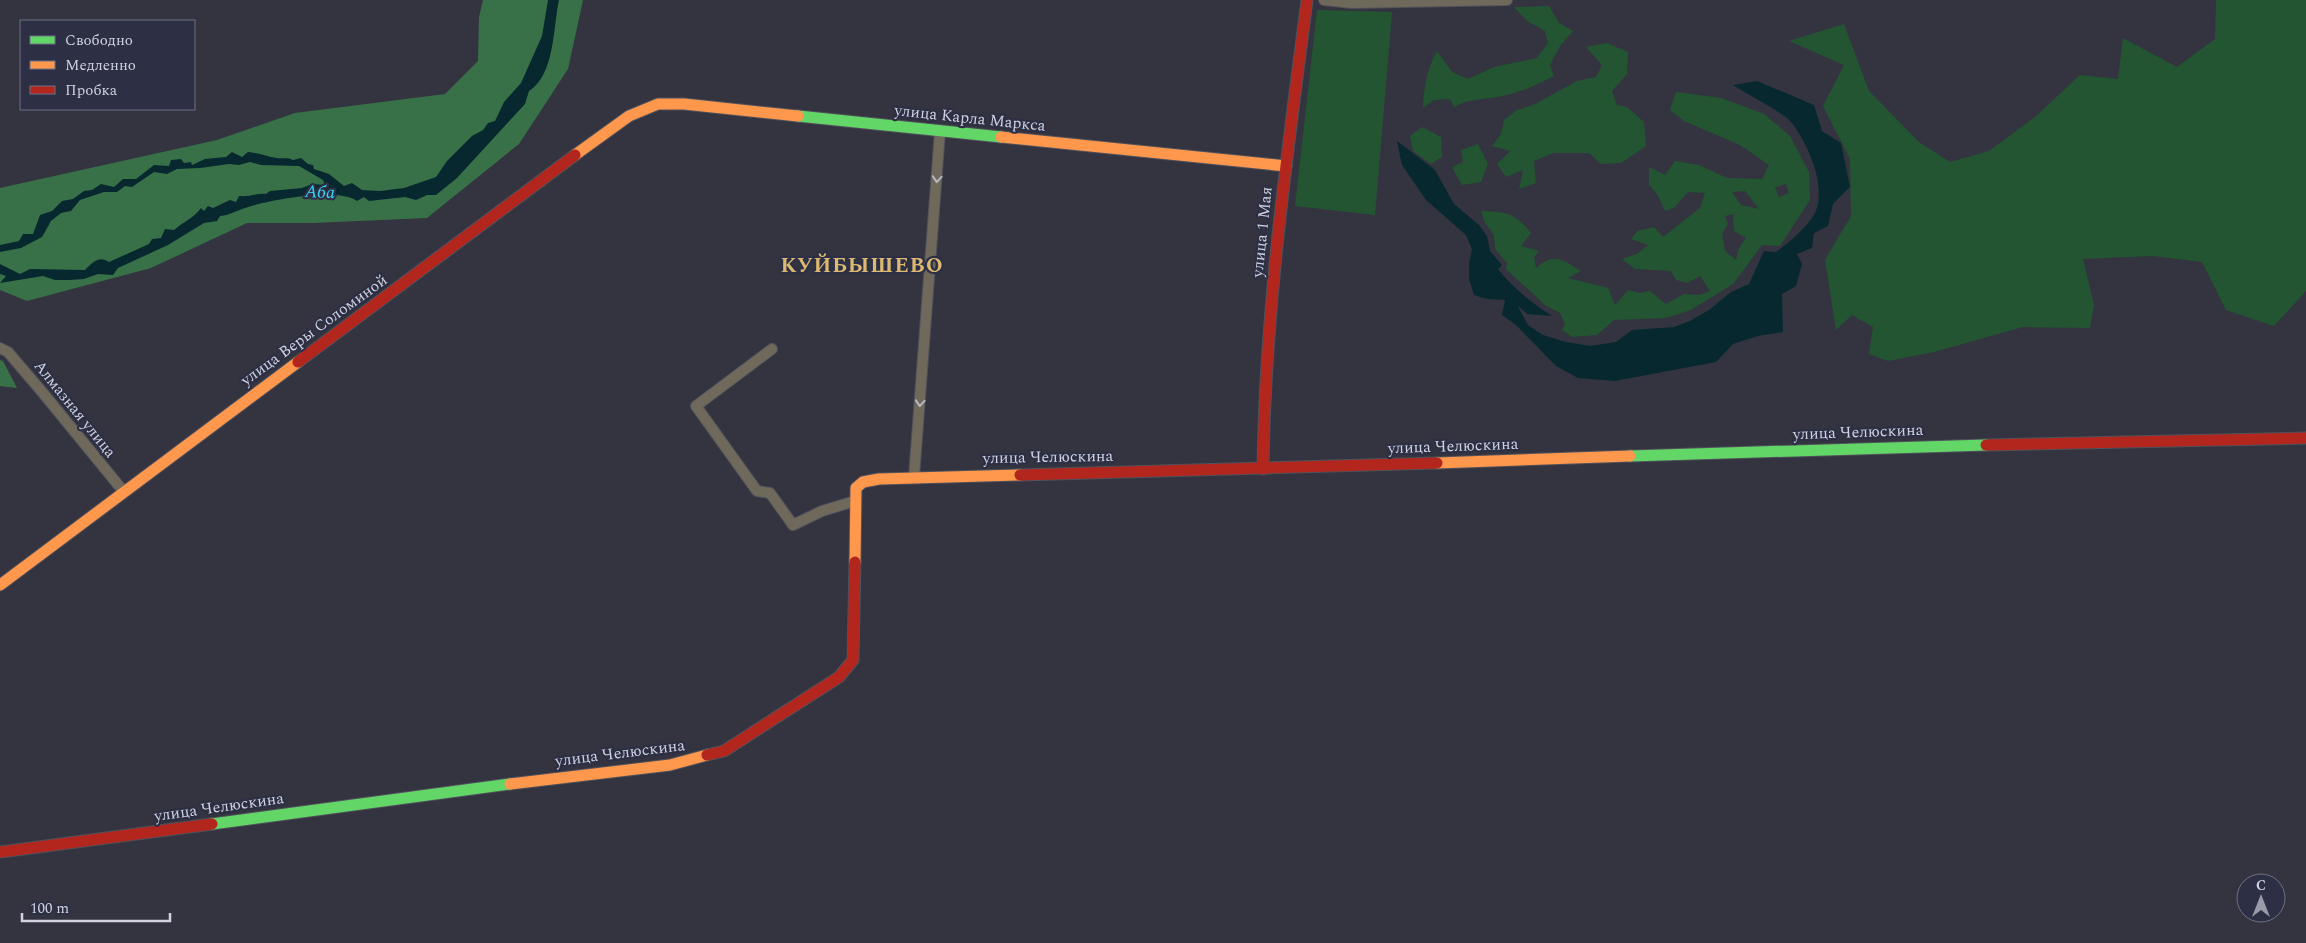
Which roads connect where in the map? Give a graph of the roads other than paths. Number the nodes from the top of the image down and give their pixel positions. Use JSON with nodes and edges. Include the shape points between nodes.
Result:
{"nodes":[{"id":1,"x":1307,"y":0,"type":"edge"},
{"id":2,"x":1324,"y":0,"type":"edge"},
{"id":3,"x":1507,"y":0,"type":"edge"},
{"id":4,"x":650,"y":106,"type":"joint"},
{"id":5,"x":940,"y":131,"type":"junction"},
{"id":6,"x":1286,"y":166,"type":"junction"},
{"id":7,"x":0,"y":348,"type":"edge"},
{"id":8,"x":772,"y":349,"type":"dead end"},
{"id":9,"x":2306,"y":438,"type":"edge"},
{"id":10,"x":1263,"y":469,"type":"junction"},
{"id":11,"x":914,"y":476,"type":"junction"},
{"id":12,"x":124,"y":492,"type":"junction"},
{"id":13,"x":855,"y":501,"type":"junction"},
{"id":14,"x":0,"y":586,"type":"edge"},
{"id":15,"x":0,"y":852,"type":"edge"}],
"edges":[{"from":1,"to":6,"type":"street","name":"улица 1 Мая"},
{"from":2,"to":3,"type":"street","via":[[1352,3]]},
{"from":4,"to":5,"type":"street","name":"улица Карла Маркса","via":[[669,104]]},
{"from":4,"to":12,"type":"street","name":"улица Веры Соломиной","via":[[630,115],[570,159]]},
{"from":5,"to":6,"type":"street","name":"улица Карла Маркса"},
{"from":5,"to":11,"type":"street","one_way":true},
{"from":6,"to":10,"type":"street","name":"улица 1 Мая","via":[[1262,399]]},
{"from":7,"to":12,"type":"street","name":"Алмазная улица","via":[[8,352]]},
{"from":8,"to":13,"type":"street","via":[[696,406],[757,491],[770,493],[793,525],[822,511]]},
{"from":9,"to":10,"type":"street","name":"улица Челюскина","via":[[1867,448]]},
{"from":10,"to":11,"type":"street","name":"улица Челюскина"},
{"from":11,"to":13,"type":"street","name":"улица Челюскина","via":[[863,482],[856,488]]},
{"from":12,"to":14,"type":"street","name":"улица Веры Соломиной"},
{"from":13,"to":15,"type":"street","name":"улица Челюскина","via":[[853,660],[839,677],[724,751],[649,769],[546,778]]}]}
